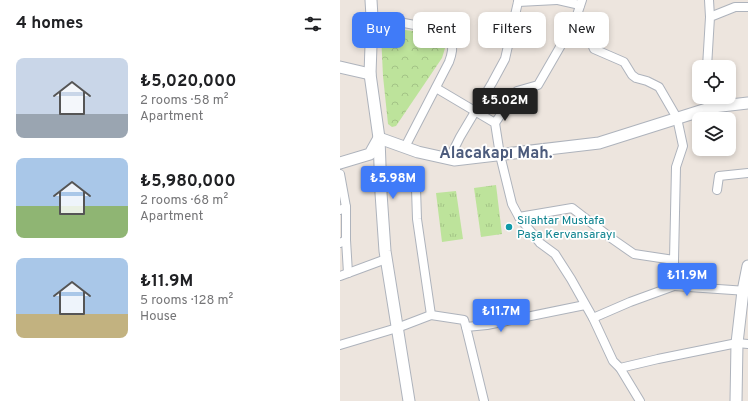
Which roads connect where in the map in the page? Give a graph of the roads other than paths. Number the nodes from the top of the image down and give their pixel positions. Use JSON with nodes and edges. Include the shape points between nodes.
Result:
{"nodes":[{"id":1,"x":371,"y":0,"type":"edge"},
{"id":2,"x":557,"y":0,"type":"edge"},
{"id":3,"x":709,"y":0,"type":"edge"},
{"id":4,"x":518,"y":1,"type":"edge"},
{"id":5,"x":581,"y":3,"type":"edge"},
{"id":6,"x":748,"y":7,"type":"edge"},
{"id":7,"x":372,"y":12,"type":"edge"},
{"id":8,"x":710,"y":17,"type":"junction"},
{"id":9,"x":405,"y":23,"type":"edge"},
{"id":10,"x":371,"y":48,"type":"edge"},
{"id":11,"x":559,"y":48,"type":"edge"},
{"id":12,"x":593,"y":48,"type":"edge"},
{"id":13,"x":707,"y":60,"type":"edge"},
{"id":14,"x":340,"y":67,"type":"edge"},
{"id":15,"x":370,"y":74,"type":"junction"},
{"id":16,"x":436,"y":88,"type":"junction"},
{"id":17,"x":736,"y":103,"type":"edge"},
{"id":18,"x":748,"y":103,"type":"edge"},
{"id":19,"x":708,"y":104,"type":"edge"},
{"id":20,"x":476,"y":112,"type":"junction"},
{"id":21,"x":677,"y":118,"type":"junction"},
{"id":22,"x":495,"y":123,"type":"junction"},
{"id":23,"x":379,"y":138,"type":"junction"},
{"id":24,"x":405,"y":147,"type":"junction"},
{"id":25,"x":500,"y":155,"type":"junction"},
{"id":26,"x":449,"y":159,"type":"junction"},
{"id":27,"x":340,"y":163,"type":"edge"},
{"id":28,"x":748,"y":173,"type":"edge"},
{"id":29,"x":340,"y":174,"type":"edge"},
{"id":30,"x":416,"y":188,"type":"dead end"},
{"id":31,"x":717,"y":190,"type":"dead end"},
{"id":32,"x":343,"y":208,"type":"edge"},
{"id":33,"x":520,"y":217,"type":"junction"},
{"id":34,"x":343,"y":242,"type":"edge"},
{"id":35,"x":386,"y":259,"type":"junction"},
{"id":36,"x":674,"y":260,"type":"junction"},
{"id":37,"x":748,"y":266,"type":"edge"},
{"id":38,"x":348,"y":273,"type":"junction"},
{"id":39,"x":340,"y":276,"type":"edge"},
{"id":40,"x":674,"y":286,"type":"junction"},
{"id":41,"x":746,"y":291,"type":"edge"},
{"id":42,"x":584,"y":305,"type":"junction"},
{"id":43,"x":431,"y":315,"type":"junction"},
{"id":44,"x":593,"y":318,"type":"junction"},
{"id":45,"x":466,"y":327,"type":"junction"},
{"id":46,"x":397,"y":328,"type":"junction"},
{"id":47,"x":742,"y":344,"type":"edge"},
{"id":48,"x":340,"y":345,"type":"edge"},
{"id":49,"x":620,"y":368,"type":"junction"},
{"id":50,"x":409,"y":401,"type":"edge"},
{"id":51,"x":484,"y":401,"type":"edge"},
{"id":52,"x":640,"y":401,"type":"edge"},
{"id":53,"x":736,"y":401,"type":"edge"}],
"edges":[{"from":1,"to":7,"type":"street"},
{"from":2,"to":4,"type":"street"},
{"from":2,"to":5,"type":"street"},
{"from":3,"to":8,"type":"street"},
{"from":4,"to":20,"type":"street","via":[[505,59]]},
{"from":6,"to":8,"type":"street","via":[[735,7]]},
{"from":8,"to":13,"type":"street"},
{"from":9,"to":16,"type":"street","via":[[444,31],[449,36],[452,53]]},
{"from":10,"to":15,"type":"street"},
{"from":11,"to":22,"type":"street","via":[[538,85],[517,91]]},
{"from":12,"to":21,"type":"street","via":[[624,62],[636,78],[659,87]]},
{"from":14,"to":15,"type":"street"},
{"from":15,"to":23,"type":"street"},
{"from":16,"to":20,"type":"street"},
{"from":16,"to":24,"type":"street"},
{"from":17,"to":18,"type":"street"},
{"from":19,"to":21,"type":"street"},
{"from":20,"to":22,"type":"street"},
{"from":20,"to":26,"type":"street"},
{"from":21,"to":25,"type":"street","via":[[599,143]]},
{"from":21,"to":36,"type":"street","via":[[683,146],[676,168]]},
{"from":22,"to":25,"type":"street"},
{"from":23,"to":24,"type":"street"},
{"from":23,"to":27,"type":"street","via":[[370,154]]},
{"from":23,"to":35,"type":"street"},
{"from":24,"to":26,"type":"street"},
{"from":25,"to":26,"type":"street"},
{"from":25,"to":33,"type":"street","via":[[512,204]]},
{"from":28,"to":31,"type":"street","via":[[719,176]]},
{"from":29,"to":32,"type":"street"},
{"from":30,"to":43,"type":"street","via":[[416,219]]},
{"from":32,"to":34,"type":"street"},
{"from":33,"to":36,"type":"street","via":[[572,208],[634,254]]},
{"from":33,"to":42,"type":"street","via":[[540,243],[555,254]]},
{"from":34,"to":38,"type":"street"},
{"from":35,"to":38,"type":"street"},
{"from":35,"to":46,"type":"street"},
{"from":36,"to":40,"type":"street"},
{"from":37,"to":41,"type":"street"},
{"from":38,"to":39,"type":"street"},
{"from":40,"to":41,"type":"street"},
{"from":40,"to":44,"type":"street"},
{"from":41,"to":47,"type":"street"},
{"from":42,"to":44,"type":"street"},
{"from":42,"to":45,"type":"street"},
{"from":43,"to":45,"type":"street","via":[[464,320]]},
{"from":43,"to":46,"type":"street"},
{"from":44,"to":49,"type":"street","via":[[613,361]]},
{"from":45,"to":51,"type":"street"},
{"from":46,"to":48,"type":"street"},
{"from":46,"to":50,"type":"street"},
{"from":47,"to":49,"type":"street","via":[[658,358]]},
{"from":47,"to":53,"type":"street"},
{"from":49,"to":52,"type":"street"}]}
